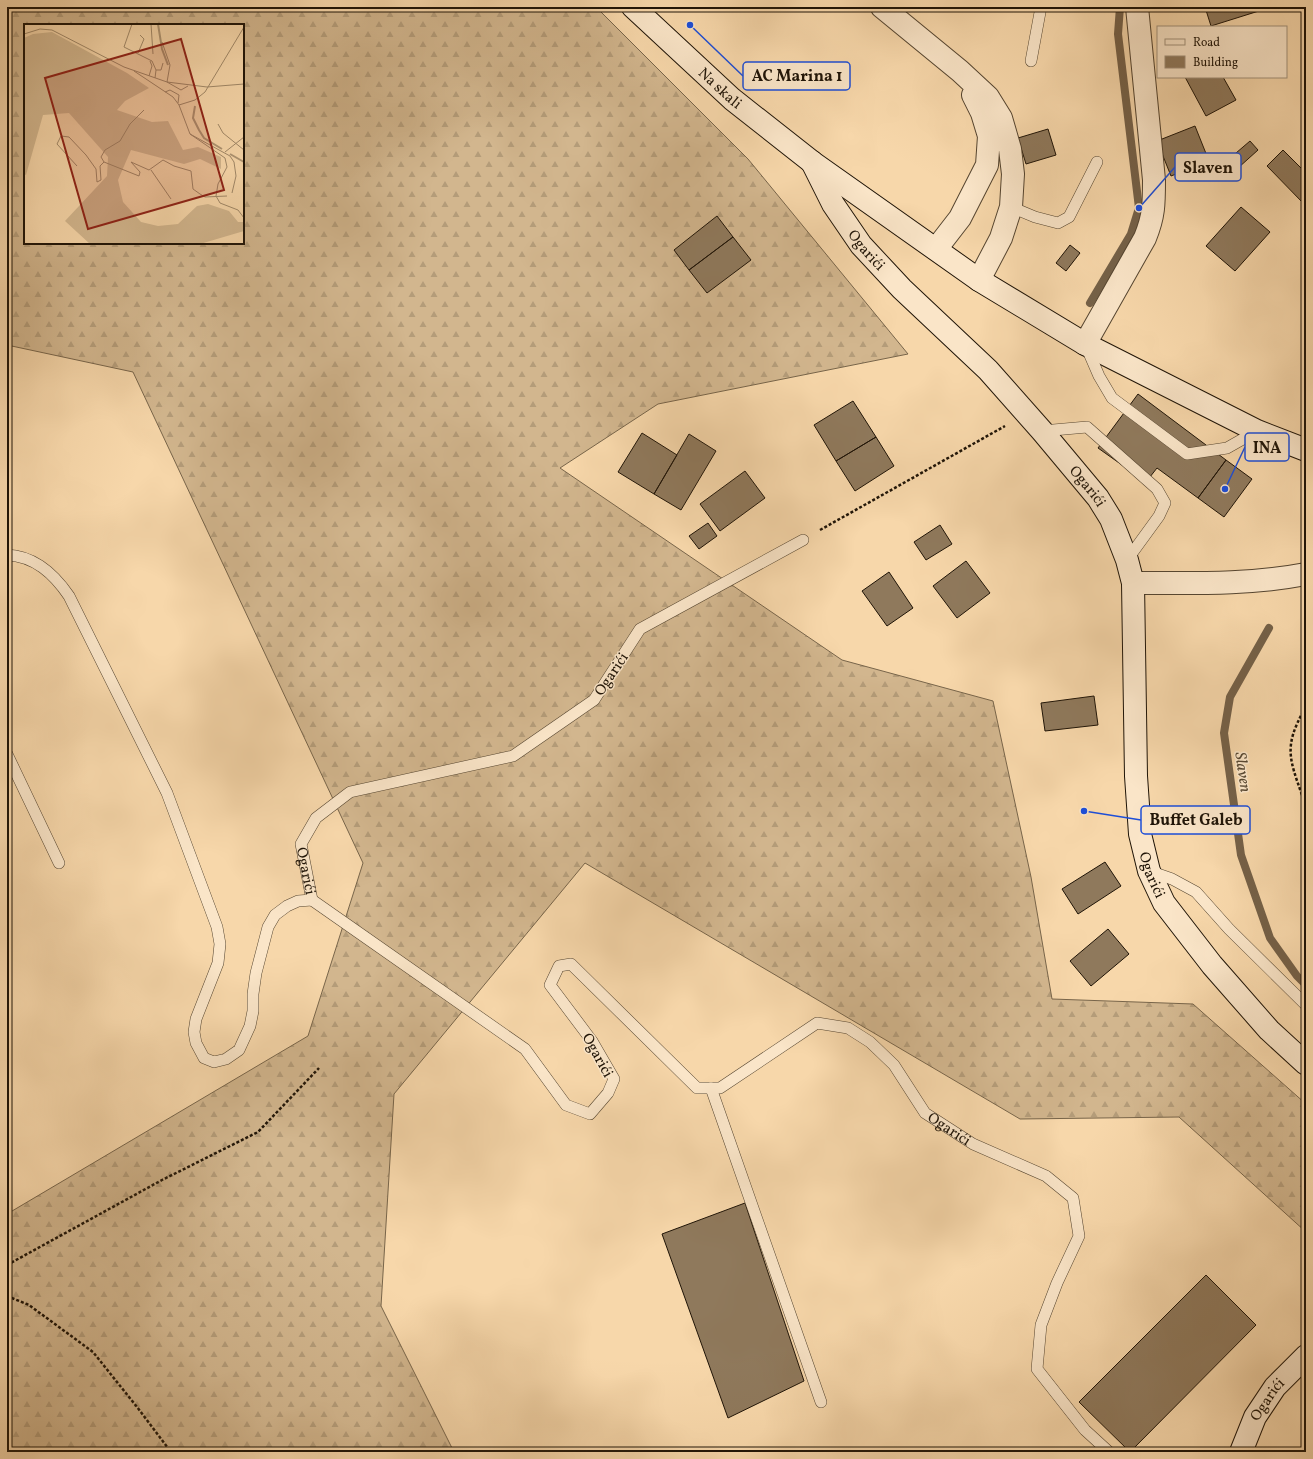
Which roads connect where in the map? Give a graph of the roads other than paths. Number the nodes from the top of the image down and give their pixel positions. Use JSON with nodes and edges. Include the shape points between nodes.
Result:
{"nodes":[{"id":1,"x":633,"y":7,"type":"edge"},
{"id":2,"x":1041,"y":7,"type":"edge"},
{"id":3,"x":1137,"y":7,"type":"edge"},
{"id":4,"x":892,"y":10,"type":"edge"},
{"id":5,"x":1031,"y":61,"type":"dead end"},
{"id":6,"x":960,"y":71,"type":"junction"},
{"id":7,"x":812,"y":162,"type":"junction"},
{"id":8,"x":1097,"y":162,"type":"dead end"},
{"id":9,"x":1011,"y":207,"type":"junction"},
{"id":10,"x":936,"y":249,"type":"junction"},
{"id":11,"x":979,"y":280,"type":"junction"},
{"id":12,"x":1085,"y":344,"type":"junction"},
{"id":13,"x":1042,"y":430,"type":"junction"},
{"id":14,"x":1257,"y":431,"type":"junction"},
{"id":15,"x":1306,"y":450,"type":"edge"},
{"id":16,"x":803,"y":540,"type":"road end"},
{"id":17,"x":7,"y":555,"type":"edge"},
{"id":18,"x":1127,"y":560,"type":"junction"},
{"id":19,"x":1306,"y":574,"type":"edge"},
{"id":20,"x":1133,"y":583,"type":"junction"},
{"id":21,"x":7,"y":754,"type":"edge"},
{"id":22,"x":59,"y":863,"type":"dead end"},
{"id":23,"x":1149,"y":871,"type":"junction"},
{"id":24,"x":312,"y":900,"type":"junction"},
{"id":25,"x":1306,"y":1005,"type":"edge"},
{"id":26,"x":1306,"y":1064,"type":"edge"},
{"id":27,"x":711,"y":1088,"type":"junction"},
{"id":28,"x":1306,"y":1356,"type":"edge"},
{"id":29,"x":821,"y":1402,"type":"dead end"},
{"id":30,"x":1109,"y":1452,"type":"edge"},
{"id":31,"x":1241,"y":1452,"type":"edge"}],
"edges":[{"from":1,"to":7,"type":"street","name":"Na skali","via":[[732,99]]},
{"from":2,"to":5,"type":"lane"},
{"from":3,"to":12,"type":"street","via":[[1154,180],[1154,205],[1145,238]]},
{"from":4,"to":6,"type":"street"},
{"from":6,"to":9,"type":"street","via":[[988,97],[1001,118],[1010,149],[1013,174]]},
{"from":6,"to":10,"type":"street","via":[[982,113],[989,136],[987,165],[960,218]]},
{"from":7,"to":10,"type":"street"},
{"from":7,"to":13,"type":"street","name":"Ogarići","via":[[833,204],[861,245],[902,289],[988,370]]},
{"from":8,"to":9,"type":"lane","via":[[1069,217],[1058,223]]},
{"from":9,"to":11,"type":"street","via":[[1001,238]]},
{"from":10,"to":11,"type":"street"},
{"from":11,"to":12,"type":"street"},
{"from":12,"to":14,"type":"street"},
{"from":12,"to":14,"type":"lane","via":[[1112,398],[1187,454],[1227,448]]},
{"from":13,"to":18,"type":"street","name":"Ogarići","via":[[1098,498],[1111,519]]},
{"from":13,"to":18,"type":"lane","via":[[1087,427],[1157,489],[1165,503],[1159,516]]},
{"from":14,"to":15,"type":"street"},
{"from":16,"to":24,"type":"lane","name":"Ogarići","via":[[640,629],[594,700],[513,756],[350,792],[316,818],[301,844]]},
{"from":17,"to":24,"type":"lane","via":[[19,556],[40,565],[55,577],[69,596],[167,793],[217,927],[220,944],[218,963],[196,1019],[194,1032],[196,1043],[204,1058],[214,1062],[226,1059],[239,1050],[251,1021],[256,973],[268,927],[275,915],[287,906],[298,901]]},
{"from":18,"to":20,"type":"street","name":"Ogarići"},
{"from":19,"to":20,"type":"street","via":[[1216,583]]},
{"from":20,"to":23,"type":"street","name":"Ogarići","via":[[1136,776],[1140,834]]},
{"from":21,"to":22,"type":"lane"},
{"from":23,"to":25,"type":"lane","via":[[1172,879],[1196,892],[1229,929]]},
{"from":23,"to":26,"type":"street","name":"Ogarići","via":[[1164,902],[1212,965],[1268,1030]]},
{"from":24,"to":27,"type":"lane","name":"Ogarići","via":[[524,1049],[566,1106],[590,1114],[608,1093],[614,1079],[592,1041],[550,985],[558,966],[572,964],[697,1088]]},
{"from":27,"to":29,"type":"lane"},
{"from":27,"to":30,"type":"lane","name":"Ogarići","via":[[720,1088],[817,1023],[848,1028],[870,1042],[894,1066],[925,1113],[972,1144],[1046,1176],[1073,1198],[1079,1236],[1041,1325],[1037,1369],[1085,1430]]},
{"from":28,"to":31,"type":"street","name":"Ogarići","via":[[1275,1387],[1255,1417]]}]}
